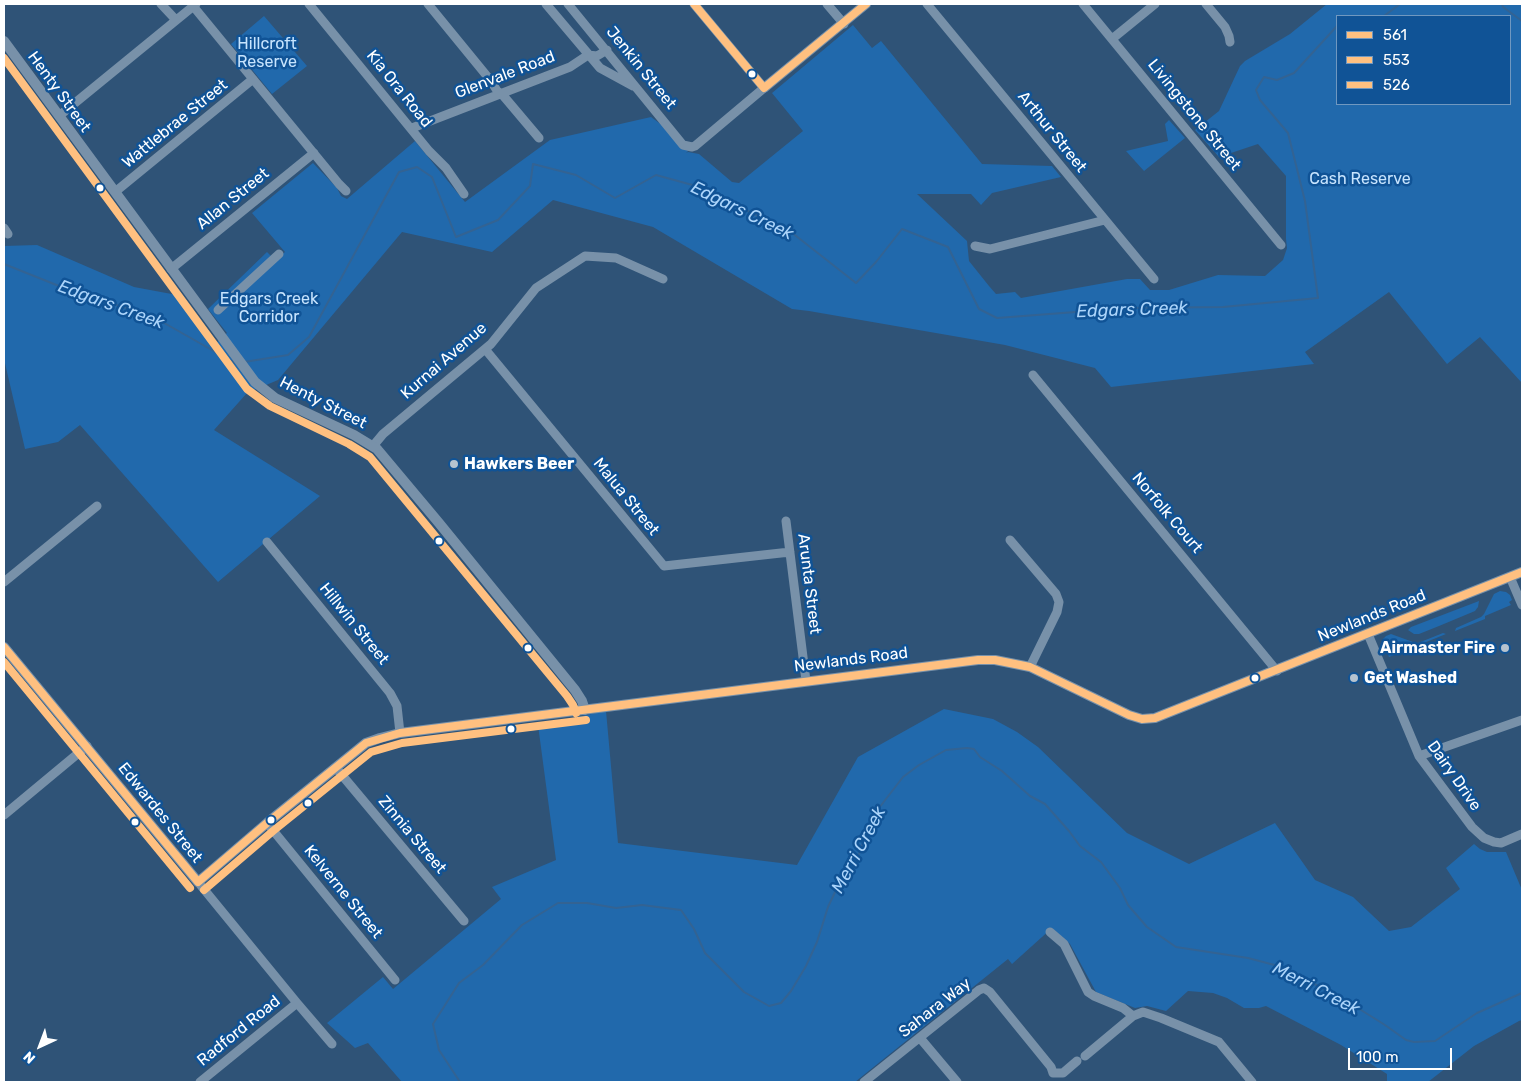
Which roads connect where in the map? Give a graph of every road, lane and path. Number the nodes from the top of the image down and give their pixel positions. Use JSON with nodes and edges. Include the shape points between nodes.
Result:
{"nodes":[{"id":1,"x":161,"y":4,"type":"edge"},
{"id":2,"x":309,"y":4,"type":"edge"},
{"id":3,"x":428,"y":4,"type":"edge"},
{"id":4,"x":546,"y":4,"type":"edge"},
{"id":5,"x":568,"y":4,"type":"edge"},
{"id":6,"x":694,"y":4,"type":"edge"},
{"id":7,"x":827,"y":4,"type":"edge"},
{"id":8,"x":866,"y":4,"type":"edge"},
{"id":9,"x":927,"y":4,"type":"edge"},
{"id":10,"x":1083,"y":4,"type":"edge"},
{"id":11,"x":1155,"y":4,"type":"edge"},
{"id":12,"x":1206,"y":4,"type":"edge"},
{"id":13,"x":194,"y":5,"type":"edge"},
{"id":14,"x":176,"y":20,"type":"junction"},
{"id":15,"x":844,"y":24,"type":"junction"},
{"id":16,"x":1112,"y":39,"type":"junction"},
{"id":17,"x":4,"y":41,"type":"edge"},
{"id":18,"x":1230,"y":42,"type":"dead end"},
{"id":19,"x":607,"y":50,"type":"junction"},
{"id":20,"x":588,"y":55,"type":"junction"},
{"id":21,"x":253,"y":79,"type":"junction"},
{"id":22,"x":638,"y":88,"type":"junction"},
{"id":23,"x":764,"y":88,"type":"junction"},
{"id":24,"x":500,"y":93,"type":"junction"},
{"id":25,"x":59,"y":116,"type":"junction"},
{"id":26,"x":412,"y":128,"type":"junction"},
{"id":27,"x":539,"y":138,"type":"dead end"},
{"id":28,"x":314,"y":153,"type":"junction"},
{"id":29,"x":346,"y":190,"type":"dead end"},
{"id":30,"x":115,"y":192,"type":"junction"},
{"id":31,"x":464,"y":194,"type":"dead end"},
{"id":32,"x":1105,"y":220,"type":"junction"},
{"id":33,"x":1281,"y":245,"type":"dead end"},
{"id":34,"x":975,"y":246,"type":"dead end"},
{"id":35,"x":278,"y":254,"type":"dead end"},
{"id":36,"x":171,"y":269,"type":"junction"},
{"id":37,"x":663,"y":279,"type":"dead end"},
{"id":38,"x":1154,"y":279,"type":"dead end"},
{"id":39,"x":218,"y":310,"type":"dead end"},
{"id":40,"x":485,"y":349,"type":"junction"},
{"id":41,"x":1033,"y":375,"type":"dead end"},
{"id":42,"x":373,"y":446,"type":"junction"},
{"id":43,"x":97,"y":506,"type":"dead end"},
{"id":44,"x":786,"y":520,"type":"dead end"},
{"id":45,"x":1010,"y":540,"type":"dead end"},
{"id":46,"x":267,"y":542,"type":"dead end"},
{"id":47,"x":790,"y":552,"type":"junction"},
{"id":48,"x":1522,"y":572,"type":"edge"},
{"id":49,"x":1510,"y":577,"type":"junction"},
{"id":50,"x":4,"y":582,"type":"edge"},
{"id":51,"x":1522,"y":606,"type":"edge"},
{"id":52,"x":1368,"y":634,"type":"junction"},
{"id":53,"x":4,"y":646,"type":"edge"},
{"id":54,"x":1030,"y":667,"type":"junction"},
{"id":55,"x":1277,"y":671,"type":"junction"},
{"id":56,"x":806,"y":681,"type":"junction"},
{"id":57,"x":585,"y":710,"type":"junction"},
{"id":58,"x":1522,"y":720,"type":"edge"},
{"id":59,"x":400,"y":734,"type":"junction"},
{"id":60,"x":87,"y":746,"type":"junction"},
{"id":61,"x":1419,"y":756,"type":"junction"},
{"id":62,"x":336,"y":768,"type":"junction"},
{"id":63,"x":4,"y":815,"type":"edge"},
{"id":64,"x":267,"y":824,"type":"junction"},
{"id":65,"x":1522,"y":834,"type":"edge"},
{"id":66,"x":198,"y":882,"type":"junction"},
{"id":67,"x":464,"y":922,"type":"dead end"},
{"id":68,"x":1050,"y":932,"type":"dead end"},
{"id":69,"x":395,"y":980,"type":"dead end"},
{"id":70,"x":297,"y":1003,"type":"junction"},
{"id":71,"x":1133,"y":1016,"type":"junction"},
{"id":72,"x":920,"y":1038,"type":"junction"},
{"id":73,"x":332,"y":1044,"type":"dead end"},
{"id":74,"x":1085,"y":1056,"type":"dead end"},
{"id":75,"x":1077,"y":1062,"type":"dead end"},
{"id":76,"x":1054,"y":1073,"type":"junction"},
{"id":77,"x":200,"y":1082,"type":"edge"},
{"id":78,"x":864,"y":1082,"type":"edge"},
{"id":79,"x":957,"y":1082,"type":"edge"},
{"id":80,"x":1050,"y":1082,"type":"edge"},
{"id":81,"x":1252,"y":1082,"type":"edge"}],
"edges":[{"from":1,"to":14,"type":"street"},
{"from":2,"to":26,"type":"street","name":"Kia Ora Road"},
{"from":3,"to":24,"type":"street"},
{"from":4,"to":20,"type":"street"},
{"from":5,"to":19,"type":"street","name":"Jenkin Street"},
{"from":6,"to":23,"type":"street"},
{"from":7,"to":15,"type":"street"},
{"from":8,"to":15,"type":"street"},
{"from":9,"to":32,"type":"street","name":"Arthur Street"},
{"from":10,"to":16,"type":"street","name":"Livingstone Street"},
{"from":11,"to":16,"type":"street"},
{"from":12,"to":18,"type":"street","via":[[1225,27]]},
{"from":13,"to":14,"type":"street"},
{"from":13,"to":21,"type":"street"},
{"from":14,"to":25,"type":"street"},
{"from":15,"to":23,"type":"street"},
{"from":16,"to":33,"type":"street","name":"Livingstone Street"},
{"from":17,"to":25,"type":"street","name":"Henty Street"},
{"from":19,"to":20,"type":"street","name":"Glenvale Road","via":[[598,56]]},
{"from":19,"to":22,"type":"street","name":"Jenkin Street"},
{"from":20,"to":22,"type":"street","via":[[600,68]]},
{"from":20,"to":24,"type":"street","name":"Glenvale Road","via":[[570,67]]},
{"from":21,"to":28,"type":"street"},
{"from":21,"to":30,"type":"street","name":"Wattlebrae Street"},
{"from":22,"to":23,"type":"street","name":"Jenkin Street","via":[[683,144],[692,147]]},
{"from":24,"to":26,"type":"street","name":"Glenvale Road"},
{"from":24,"to":27,"type":"street"},
{"from":25,"to":30,"type":"street","name":"Henty Street"},
{"from":26,"to":31,"type":"street","name":"Kia Ora Road"},
{"from":28,"to":29,"type":"street"},
{"from":28,"to":36,"type":"street","name":"Allan Street"},
{"from":30,"to":36,"type":"street","name":"Henty Street"},
{"from":32,"to":34,"type":"street","via":[[990,249]]},
{"from":32,"to":38,"type":"street","name":"Arthur Street"},
{"from":35,"to":39,"type":"street"},
{"from":36,"to":42,"type":"street","name":"Henty Street","via":[[255,382],[275,398]]},
{"from":37,"to":40,"type":"street","name":"Kurnai Avenue","via":[[616,258],[585,256],[536,288]]},
{"from":40,"to":42,"type":"street","name":"Kurnai Avenue","via":[[383,434]]},
{"from":40,"to":47,"type":"street","name":"Malua Street","via":[[664,566]]},
{"from":41,"to":55,"type":"street","name":"Norfolk Court"},
{"from":42,"to":57,"type":"street","name":"Henty Street","via":[[569,683]]},
{"from":43,"to":50,"type":"street"},
{"from":44,"to":47,"type":"street","name":"Arunta Street"},
{"from":45,"to":54,"type":"street","via":[[1056,594],[1059,602]]},
{"from":46,"to":59,"type":"street","name":"Hillwin Street","via":[[390,693],[396,702]]},
{"from":47,"to":56,"type":"street","name":"Arunta Street"},
{"from":48,"to":49,"type":"street","name":"Newlands Road"},
{"from":49,"to":51,"type":"street"},
{"from":49,"to":52,"type":"street","name":"Newlands Road"},
{"from":52,"to":55,"type":"street","name":"Newlands Road"},
{"from":52,"to":61,"type":"street","name":"Dairy Drive"},
{"from":53,"to":60,"type":"street","name":"Edwardes Street"},
{"from":54,"to":55,"type":"street","name":"Newlands Road","via":[[1142,719],[1155,718]]},
{"from":54,"to":56,"type":"street","name":"Newlands Road","via":[[978,660]]},
{"from":56,"to":57,"type":"street","name":"Newlands Road"},
{"from":57,"to":59,"type":"street","name":"Newlands Road"},
{"from":58,"to":61,"type":"street"},
{"from":59,"to":62,"type":"street","name":"Newlands Road","via":[[366,744]]},
{"from":60,"to":63,"type":"street"},
{"from":60,"to":66,"type":"street","name":"Edwardes Street"},
{"from":61,"to":65,"type":"street","name":"Dairy Drive","via":[[1478,834],[1489,841],[1501,843]]},
{"from":62,"to":64,"type":"street","name":"Newlands Road"},
{"from":62,"to":67,"type":"street","name":"Zinnia Street"},
{"from":64,"to":66,"type":"street","name":"Newlands Road"},
{"from":64,"to":69,"type":"street","name":"Kelverne Street"},
{"from":66,"to":70,"type":"street","name":"Edwardes Street"},
{"from":68,"to":71,"type":"street","via":[[1064,944],[1088,992],[1124,1008]]},
{"from":70,"to":73,"type":"street","name":"Edwardes Street"},
{"from":70,"to":77,"type":"street","name":"Radford Road"},
{"from":71,"to":74,"type":"street"},
{"from":71,"to":81,"type":"street","via":[[1147,1012],[1214,1040]]},
{"from":72,"to":76,"type":"street","name":"Sahara Way","via":[[984,988]]},
{"from":72,"to":78,"type":"street","name":"Sahara Way"},
{"from":72,"to":79,"type":"street"},
{"from":75,"to":76,"type":"street","via":[[1063,1073]]},
{"from":76,"to":80,"type":"street"}]}
